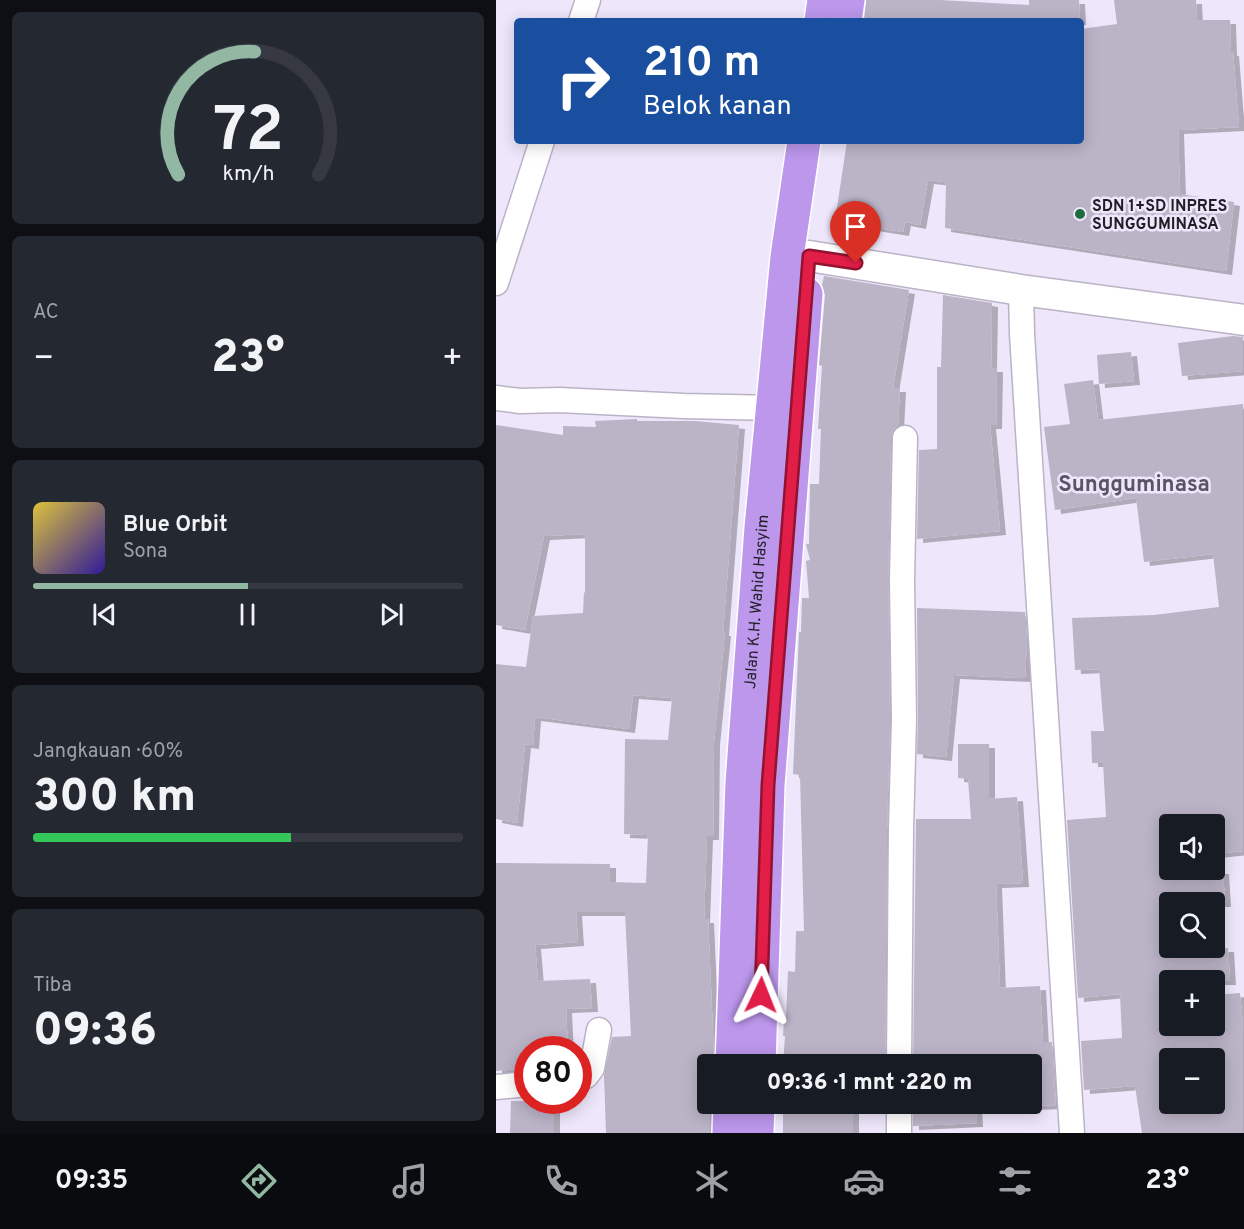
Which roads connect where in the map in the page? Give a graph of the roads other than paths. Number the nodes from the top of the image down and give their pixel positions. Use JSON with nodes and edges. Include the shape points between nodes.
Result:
{"nodes":[{"id":1,"x":588,"y":0,"type":"edge"},
{"id":2,"x":824,"y":0,"type":"edge"},
{"id":3,"x":848,"y":0,"type":"edge"},
{"id":4,"x":582,"y":18,"type":"edge"},
{"id":5,"x":821,"y":18,"type":"edge"},
{"id":6,"x":845,"y":18,"type":"edge"},
{"id":7,"x":541,"y":144,"type":"edge"},
{"id":8,"x":804,"y":144,"type":"edge"},
{"id":9,"x":827,"y":144,"type":"edge"},
{"id":10,"x":809,"y":256,"type":"junction"},
{"id":11,"x":496,"y":283,"type":"edge"},
{"id":12,"x":1021,"y":290,"type":"junction"},
{"id":13,"x":1243,"y":320,"type":"edge"},
{"id":14,"x":496,"y":398,"type":"edge"},
{"id":15,"x":773,"y":408,"type":"junction"},
{"id":16,"x":905,"y":438,"type":"dead end"},
{"id":17,"x":599,"y":1030,"type":"dead end"},
{"id":18,"x":732,"y":1054,"type":"edge"},
{"id":19,"x":759,"y":1054,"type":"edge"},
{"id":20,"x":900,"y":1054,"type":"edge"},
{"id":21,"x":592,"y":1068,"type":"edge"},
{"id":22,"x":514,"y":1085,"type":"edge"},
{"id":23,"x":496,"y":1087,"type":"edge"},
{"id":24,"x":730,"y":1114,"type":"edge"},
{"id":25,"x":758,"y":1114,"type":"edge"},
{"id":26,"x":900,"y":1114,"type":"edge"},
{"id":27,"x":729,"y":1133,"type":"edge"},
{"id":28,"x":757,"y":1133,"type":"edge"},
{"id":29,"x":899,"y":1133,"type":"edge"},
{"id":30,"x":1072,"y":1133,"type":"edge"}],
"edges":[{"from":1,"to":4,"type":"street"},
{"from":2,"to":5,"type":"highway"},
{"from":3,"to":6,"type":"highway"},
{"from":7,"to":11,"type":"street"},
{"from":8,"to":15,"type":"highway","name":"Jalan K.H. Wahid Hasyim","via":[[787,257]]},
{"from":9,"to":10,"type":"highway","name":"Jalan K.H. Wahid Hasyim"},
{"from":10,"to":12,"type":"street"},
{"from":10,"to":19,"type":"highway","name":"Jalan K.H. Wahid Hasyim","via":[[768,785]]},
{"from":12,"to":13,"type":"street"},
{"from":12,"to":30,"type":"street"},
{"from":14,"to":15,"type":"street"},
{"from":15,"to":18,"type":"highway","name":"Jalan K.H. Wahid Hasyim","via":[[742,783]]},
{"from":16,"to":20,"type":"street"},
{"from":17,"to":21,"type":"street"},
{"from":22,"to":23,"type":"street"},
{"from":24,"to":27,"type":"highway"},
{"from":25,"to":28,"type":"highway"},
{"from":26,"to":29,"type":"street"}]}
